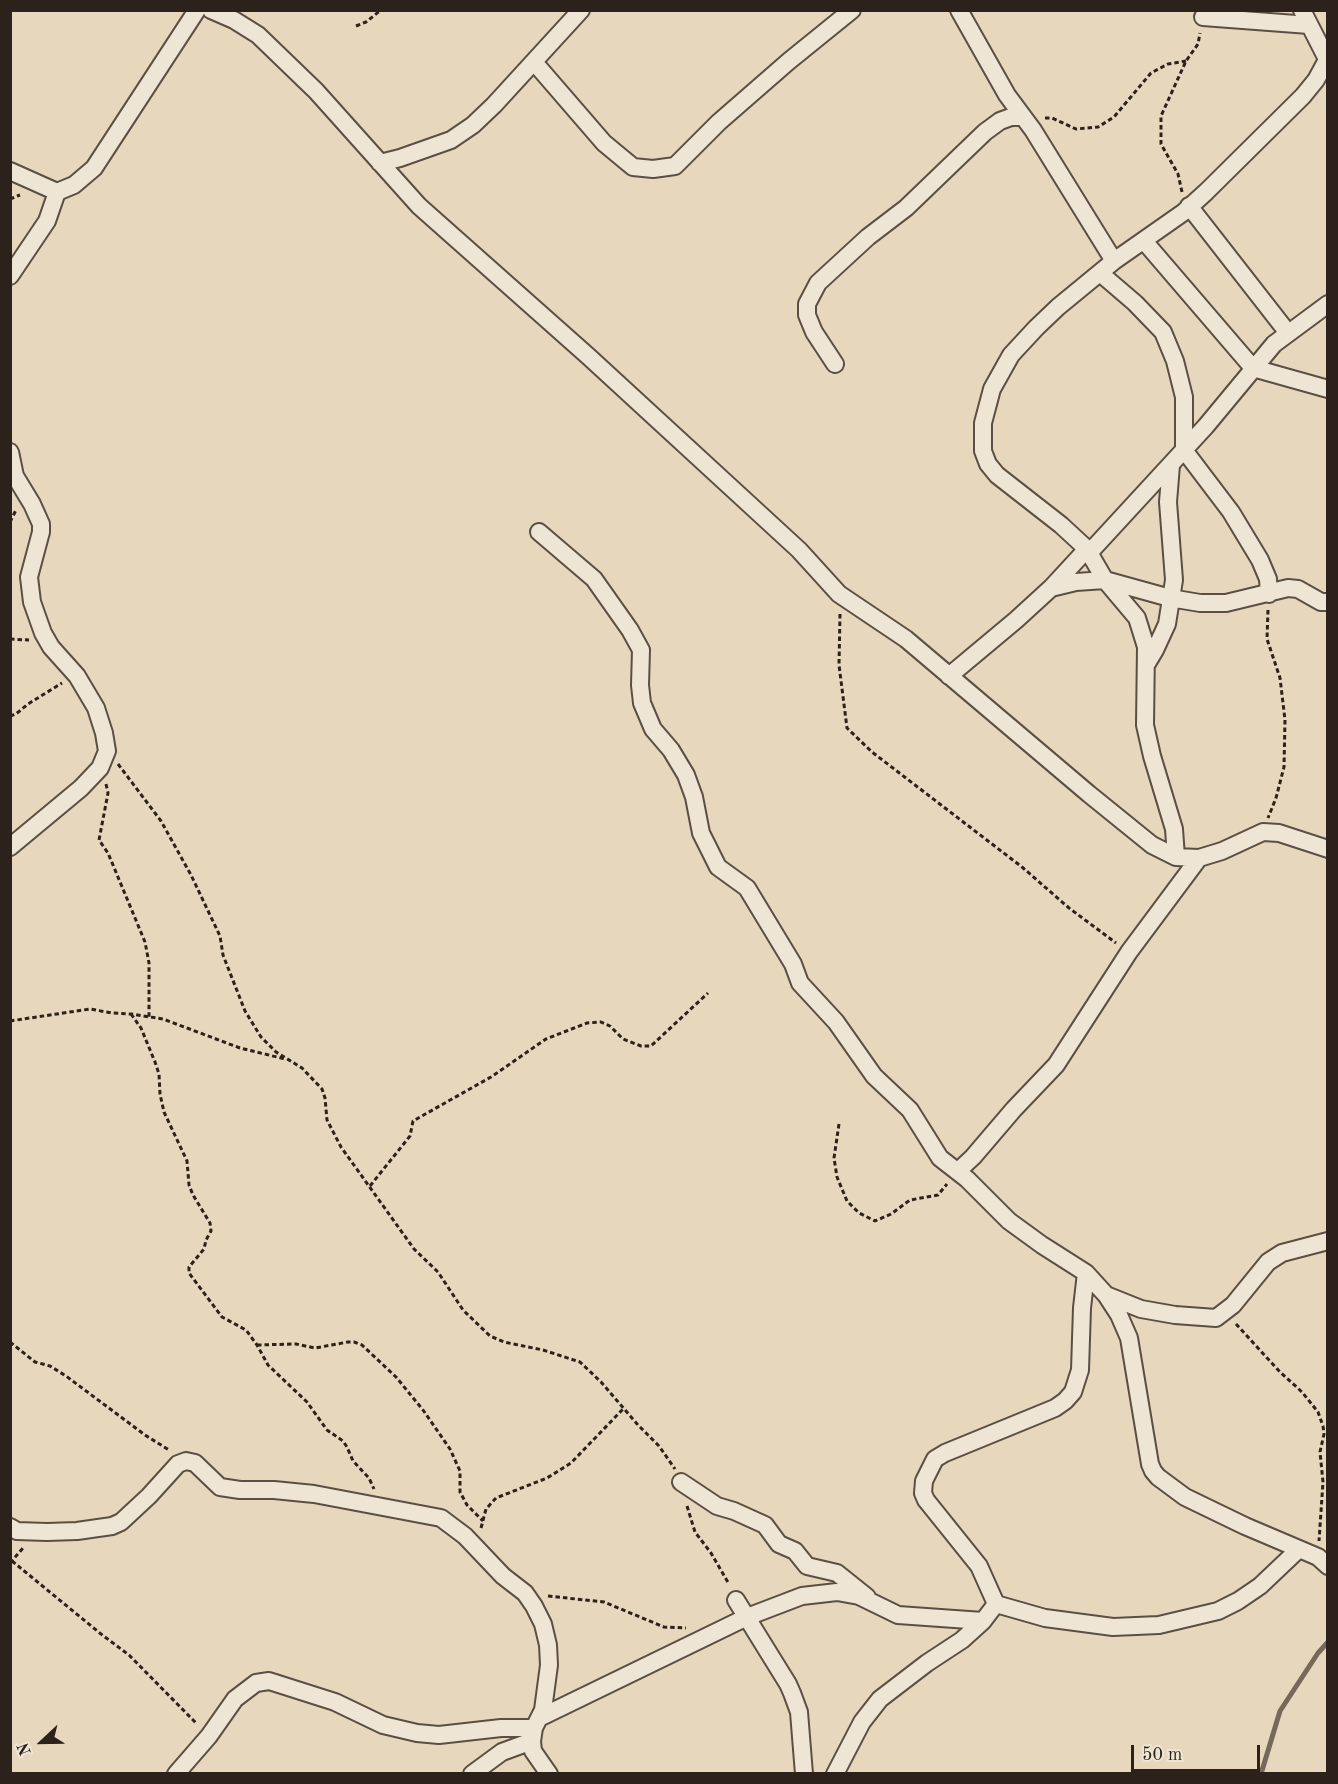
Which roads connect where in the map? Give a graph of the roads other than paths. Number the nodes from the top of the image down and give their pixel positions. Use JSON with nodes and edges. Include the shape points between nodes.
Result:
{"nodes":[{"id":1,"x":197,"y":10,"type":"edge"},
{"id":2,"x":581,"y":10,"type":"edge"},
{"id":3,"x":852,"y":10,"type":"edge"},
{"id":4,"x":958,"y":10,"type":"edge"},
{"id":5,"x":224,"y":13,"type":"edge"},
{"id":6,"x":1203,"y":17,"type":"road end"},
{"id":7,"x":1306,"y":18,"type":"edge"},
{"id":8,"x":1327,"y":59,"type":"edge"},
{"id":9,"x":534,"y":62,"type":"junction"},
{"id":10,"x":1023,"y":117,"type":"junction"},
{"id":11,"x":380,"y":163,"type":"junction"},
{"id":12,"x":10,"y":171,"type":"edge"},
{"id":13,"x":57,"y":192,"type":"junction"},
{"id":14,"x":1189,"y":206,"type":"junction"},
{"id":15,"x":1144,"y":241,"type":"junction"},
{"id":16,"x":1114,"y":261,"type":"junction"},
{"id":17,"x":1101,"y":273,"type":"junction"},
{"id":18,"x":10,"y":276,"type":"edge"},
{"id":19,"x":1328,"y":304,"type":"edge"},
{"id":20,"x":1288,"y":333,"type":"junction"},
{"id":21,"x":835,"y":364,"type":"dead end"},
{"id":22,"x":1253,"y":368,"type":"junction"},
{"id":23,"x":1328,"y":389,"type":"edge"},
{"id":24,"x":1184,"y":450,"type":"junction"},
{"id":25,"x":10,"y":452,"type":"edge"},
{"id":26,"x":1171,"y":465,"type":"junction"},
{"id":27,"x":539,"y":532,"type":"dead end"},
{"id":28,"x":1088,"y":551,"type":"junction"},
{"id":29,"x":1105,"y":580,"type":"junction"},
{"id":30,"x":1051,"y":588,"type":"junction"},
{"id":31,"x":1269,"y":594,"type":"junction"},
{"id":32,"x":1170,"y":598,"type":"junction"},
{"id":33,"x":1328,"y":602,"type":"edge"},
{"id":34,"x":1145,"y":666,"type":"junction"},
{"id":35,"x":949,"y":676,"type":"junction"},
{"id":36,"x":10,"y":847,"type":"edge"},
{"id":37,"x":1328,"y":849,"type":"edge"},
{"id":38,"x":1176,"y":857,"type":"junction"},
{"id":39,"x":1199,"y":858,"type":"junction"},
{"id":40,"x":958,"y":1171,"type":"junction"},
{"id":41,"x":1328,"y":1241,"type":"edge"},
{"id":42,"x":1086,"y":1273,"type":"junction"},
{"id":43,"x":1106,"y":1295,"type":"junction"},
{"id":44,"x":681,"y":1482,"type":"road end"},
{"id":45,"x":10,"y":1527,"type":"edge"},
{"id":46,"x":1299,"y":1549,"type":"junction"},
{"id":47,"x":1323,"y":1561,"type":"edge"},
{"id":48,"x":736,"y":1600,"type":"road end"},
{"id":49,"x":874,"y":1604,"type":"junction"},
{"id":50,"x":996,"y":1604,"type":"junction"},
{"id":51,"x":747,"y":1617,"type":"junction"},
{"id":52,"x":983,"y":1621,"type":"junction"},
{"id":53,"x":535,"y":1729,"type":"junction"},
{"id":54,"x":176,"y":1773,"type":"edge"},
{"id":55,"x":472,"y":1773,"type":"edge"},
{"id":56,"x":549,"y":1773,"type":"edge"},
{"id":57,"x":804,"y":1773,"type":"edge"},
{"id":58,"x":836,"y":1773,"type":"edge"}],
"edges":[{"from":1,"to":13,"type":"street","via":[[94,168],[74,185]]},
{"from":2,"to":9,"type":"street"},
{"from":3,"to":9,"type":"street","via":[[728,114],[675,165],[653,169],[633,167],[604,143]]},
{"from":4,"to":10,"type":"street"},
{"from":5,"to":11,"type":"street","via":[[258,35],[316,91]]},
{"from":6,"to":7,"type":"street"},
{"from":7,"to":8,"type":"street"},
{"from":8,"to":14,"type":"street","via":[[1303,96]]},
{"from":9,"to":11,"type":"street","via":[[487,112],[451,140]]},
{"from":10,"to":16,"type":"street"},
{"from":10,"to":21,"type":"street","via":[[1000,121],[985,132],[906,208],[818,284],[807,304],[807,315]]},
{"from":11,"to":35,"type":"street","via":[[419,206],[799,550],[839,594],[906,639]]},
{"from":12,"to":13,"type":"street"},
{"from":13,"to":18,"type":"street","via":[[47,221]]},
{"from":14,"to":15,"type":"street"},
{"from":14,"to":20,"type":"street"},
{"from":15,"to":16,"type":"street"},
{"from":15,"to":22,"type":"street"},
{"from":16,"to":17,"type":"street"},
{"from":17,"to":24,"type":"street","via":[[1162,332],[1175,361],[1184,397]]},
{"from":17,"to":28,"type":"street","via":[[1058,307],[1011,355],[992,389],[983,423],[983,451],[997,475]]},
{"from":19,"to":20,"type":"street"},
{"from":20,"to":22,"type":"street"},
{"from":22,"to":23,"type":"street"},
{"from":22,"to":24,"type":"street"},
{"from":24,"to":26,"type":"street"},
{"from":24,"to":31,"type":"street","via":[[1231,512],[1260,560]]},
{"from":25,"to":36,"type":"street","via":[[15,476],[41,524],[29,577],[32,602],[51,647],[77,676],[96,708],[107,751],[101,765],[81,788]]},
{"from":26,"to":28,"type":"street"},
{"from":26,"to":32,"type":"street","via":[[1168,502],[1174,580]]},
{"from":27,"to":40,"type":"street","via":[[594,579],[641,650],[642,703],[653,729],[686,775],[701,833],[718,867],[747,888],[793,964],[800,983],[836,1022],[874,1076],[910,1110],[940,1158]]},
{"from":28,"to":29,"type":"street"},
{"from":28,"to":30,"type":"street"},
{"from":29,"to":30,"type":"street"},
{"from":29,"to":32,"type":"street"},
{"from":29,"to":34,"type":"street","via":[[1137,618],[1146,647]]},
{"from":30,"to":35,"type":"street"},
{"from":31,"to":32,"type":"street","via":[[1226,603]]},
{"from":31,"to":33,"type":"street","via":[[1298,589]]},
{"from":32,"to":34,"type":"street","via":[[1167,624]]},
{"from":34,"to":38,"type":"street","via":[[1145,725],[1174,829]]},
{"from":35,"to":38,"type":"street","via":[[1143,838]]},
{"from":37,"to":39,"type":"street","via":[[1279,833],[1263,832]]},
{"from":38,"to":39,"type":"street"},
{"from":39,"to":40,"type":"street","via":[[1129,952],[1056,1065]]},
{"from":40,"to":42,"type":"street","via":[[1009,1221]]},
{"from":41,"to":43,"type":"street","via":[[1282,1253],[1268,1262],[1220,1316],[1210,1319],[1141,1309]]},
{"from":42,"to":43,"type":"street"},
{"from":42,"to":50,"type":"street","via":[[1080,1370],[1073,1392],[1055,1408],[945,1453],[935,1459],[924,1481],[926,1500],[980,1566]]},
{"from":43,"to":46,"type":"street","via":[[1129,1338],[1153,1471],[1185,1497]]},
{"from":44,"to":49,"type":"street","via":[[717,1506],[765,1525],[779,1544],[795,1551],[807,1566],[837,1573]]},
{"from":45,"to":53,"type":"street","via":[[17,1531],[47,1532],[112,1526],[149,1496],[178,1464],[186,1461],[195,1463],[220,1487],[314,1494],[441,1518],[525,1593],[543,1624],[548,1676],[543,1710]]},
{"from":46,"to":47,"type":"street"},
{"from":46,"to":50,"type":"street","via":[[1238,1601],[1218,1611],[1159,1625],[1113,1627],[1045,1618]]},
{"from":48,"to":51,"type":"street"},
{"from":49,"to":51,"type":"street","via":[[837,1592],[802,1596]]},
{"from":49,"to":52,"type":"street","via":[[898,1615]]},
{"from":50,"to":52,"type":"street"},
{"from":51,"to":53,"type":"street"},
{"from":51,"to":57,"type":"street","via":[[799,1712]]},
{"from":52,"to":58,"type":"street","via":[[880,1699],[862,1722]]},
{"from":53,"to":54,"type":"street","via":[[501,1728],[439,1735],[397,1730],[335,1702],[269,1682],[256,1683],[235,1699]]},
{"from":53,"to":55,"type":"street"},
{"from":53,"to":56,"type":"street","via":[[533,1751]]}]}
